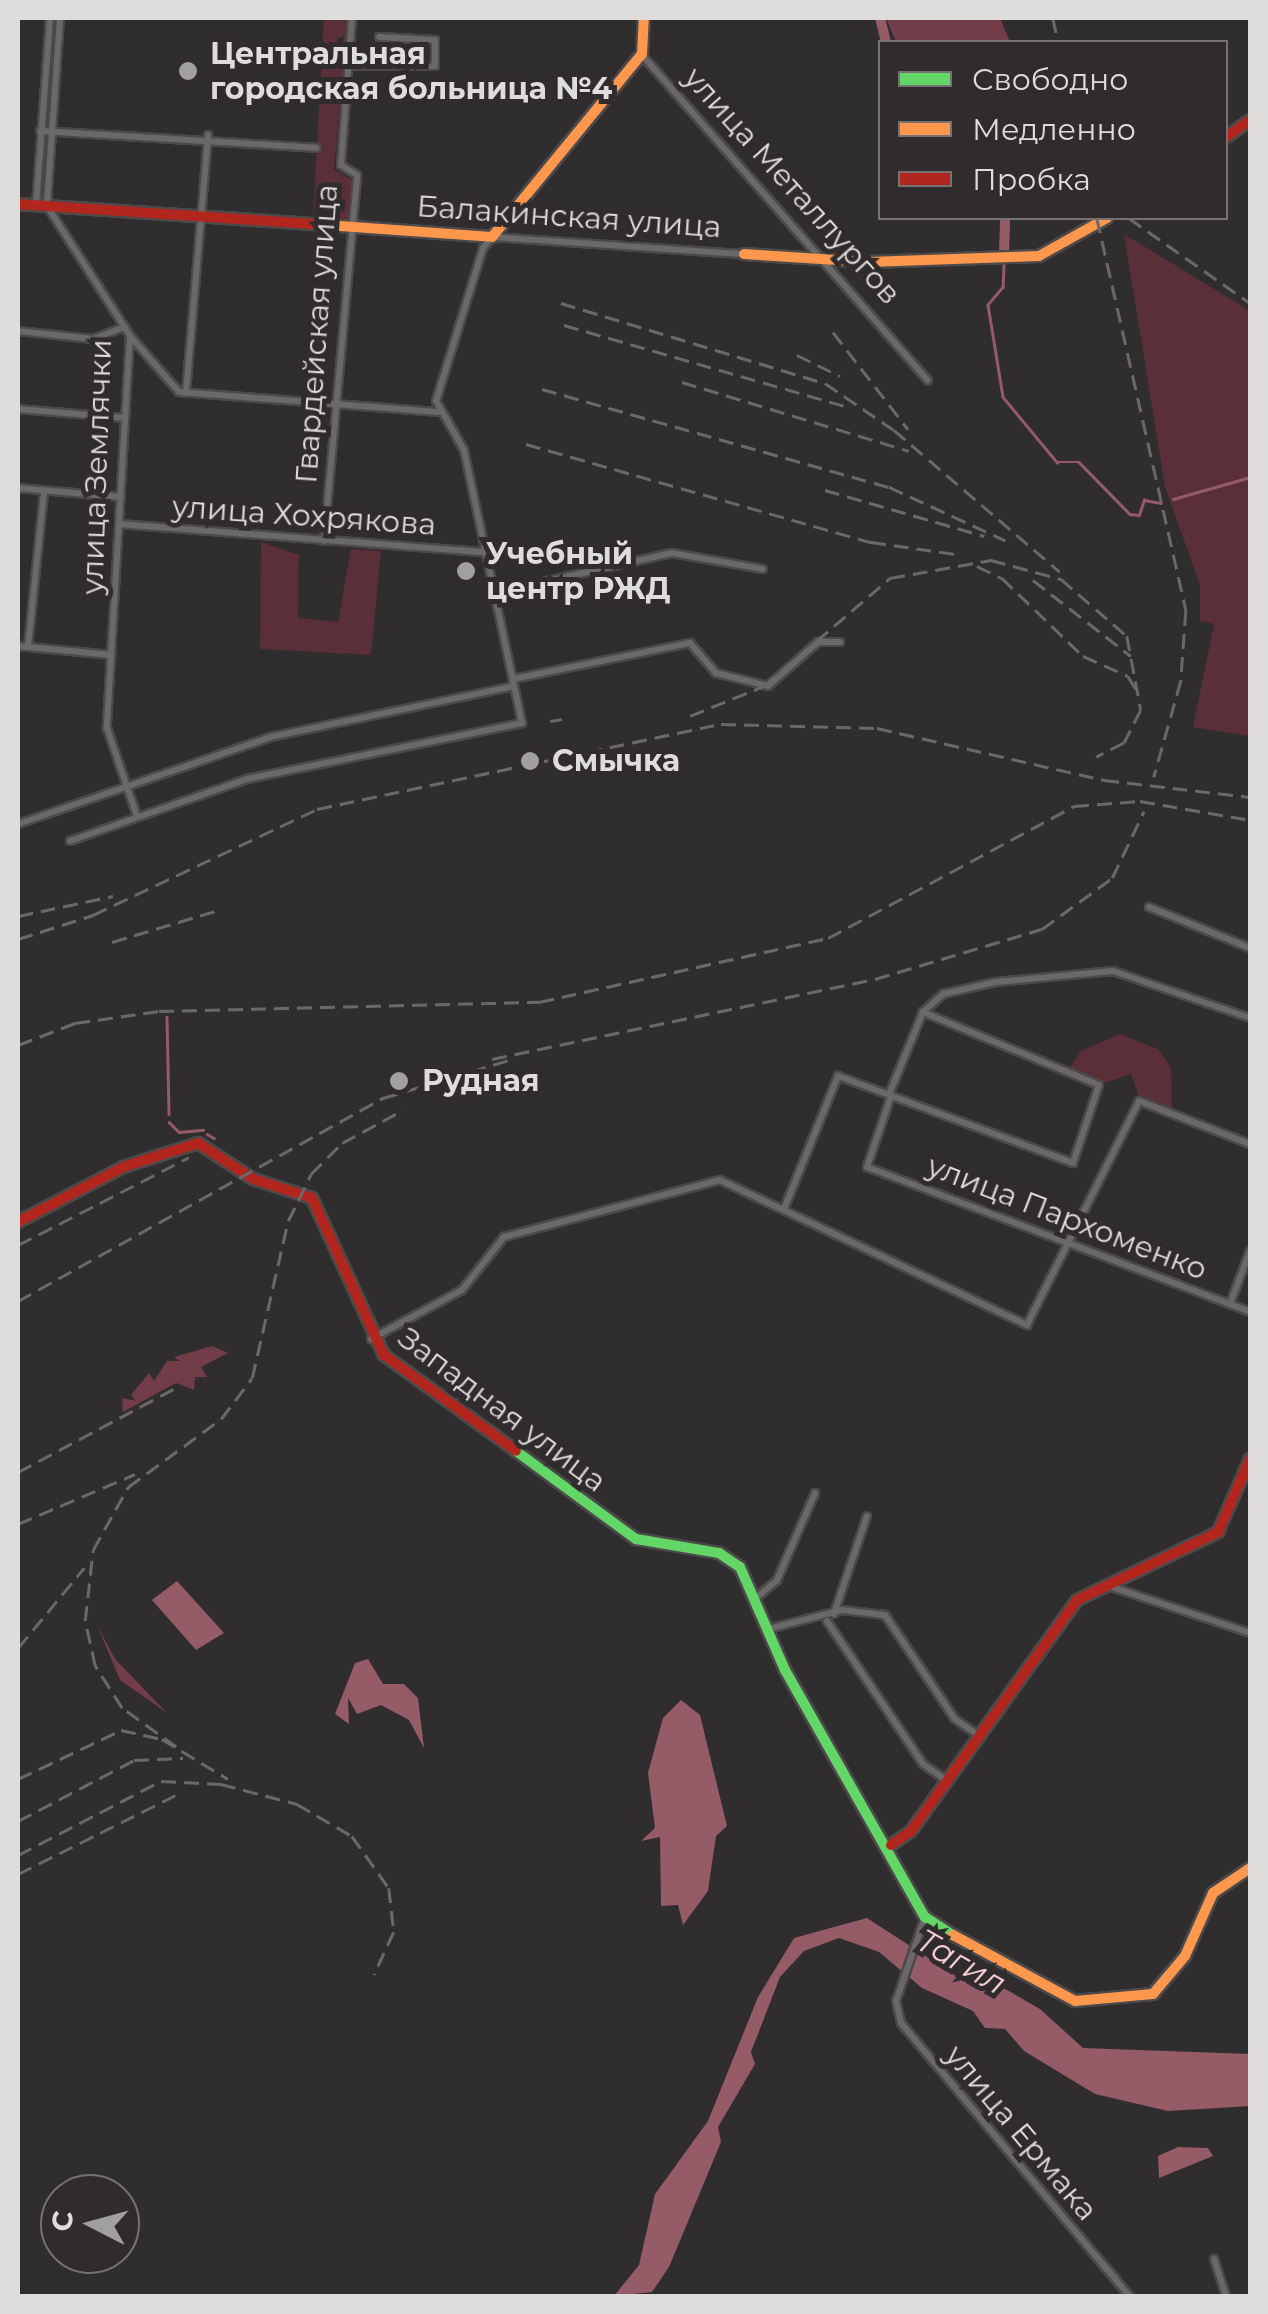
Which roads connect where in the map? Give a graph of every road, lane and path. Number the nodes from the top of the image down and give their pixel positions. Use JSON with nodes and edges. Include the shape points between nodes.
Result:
{"nodes":[{"id":1,"x":50,"y":18,"type":"edge"},
{"id":2,"x":60,"y":18,"type":"edge"},
{"id":3,"x":352,"y":18,"type":"edge"},
{"id":4,"x":644,"y":18,"type":"edge"},
{"id":5,"x":379,"y":37,"type":"dead end"},
{"id":6,"x":642,"y":54,"type":"junction"},
{"id":7,"x":348,"y":66,"type":"junction"},
{"id":8,"x":1250,"y":120,"type":"edge"},
{"id":9,"x":40,"y":131,"type":"junction"},
{"id":10,"x":51,"y":132,"type":"junction"},
{"id":11,"x":1228,"y":136,"type":"edge"},
{"id":12,"x":207,"y":138,"type":"junction"},
{"id":13,"x":316,"y":148,"type":"dead end"},
{"id":14,"x":18,"y":204,"type":"edge"},
{"id":15,"x":41,"y":206,"type":"junction"},
{"id":16,"x":202,"y":216,"type":"junction"},
{"id":17,"x":1104,"y":220,"type":"edge"},
{"id":18,"x":352,"y":227,"type":"junction"},
{"id":19,"x":492,"y":237,"type":"junction"},
{"id":20,"x":744,"y":254,"type":"joint"},
{"id":21,"x":832,"y":261,"type":"junction"},
{"id":22,"x":125,"y":327,"type":"junction"},
{"id":23,"x":18,"y":332,"type":"edge"},
{"id":24,"x":130,"y":336,"type":"junction"},
{"id":25,"x":928,"y":380,"type":"dead end"},
{"id":26,"x":186,"y":393,"type":"junction"},
{"id":27,"x":337,"y":405,"type":"junction"},
{"id":28,"x":18,"y":409,"type":"edge"},
{"id":29,"x":438,"y":412,"type":"junction"},
{"id":30,"x":124,"y":418,"type":"junction"},
{"id":31,"x":18,"y":488,"type":"edge"},
{"id":32,"x":44,"y":491,"type":"junction"},
{"id":33,"x":120,"y":497,"type":"junction"},
{"id":34,"x":119,"y":524,"type":"junction"},
{"id":35,"x":324,"y":541,"type":"junction"},
{"id":36,"x":485,"y":552,"type":"junction"},
{"id":37,"x":763,"y":569,"type":"dead end"},
{"id":38,"x":494,"y":593,"type":"junction"},
{"id":39,"x":840,"y":642,"type":"dead end"},
{"id":40,"x":18,"y":646,"type":"edge"},
{"id":41,"x":28,"y":647,"type":"junction"},
{"id":42,"x":112,"y":654,"type":"junction"},
{"id":43,"x":513,"y":682,"type":"junction"},
{"id":44,"x":128,"y":790,"type":"junction"},
{"id":45,"x":137,"y":816,"type":"junction"},
{"id":46,"x":18,"y":824,"type":"edge"},
{"id":47,"x":70,"y":842,"type":"dead end"},
{"id":48,"x":1150,"y":908,"type":"dead end"},
{"id":49,"x":1250,"y":948,"type":"edge"},
{"id":50,"x":923,"y":1012,"type":"junction"},
{"id":51,"x":1250,"y":1018,"type":"edge"},
{"id":52,"x":891,"y":1094,"type":"junction"},
{"id":53,"x":1250,"y":1144,"type":"edge"},
{"id":54,"x":784,"y":1209,"type":"junction"},
{"id":55,"x":18,"y":1222,"type":"edge"},
{"id":56,"x":1069,"y":1245,"type":"junction"},
{"id":57,"x":1250,"y":1251,"type":"edge"},
{"id":58,"x":1230,"y":1304,"type":"junction"},
{"id":59,"x":1250,"y":1312,"type":"edge"},
{"id":60,"x":371,"y":1339,"type":"junction"},
{"id":61,"x":1250,"y":1459,"type":"edge"},
{"id":62,"x":815,"y":1493,"type":"dead end"},
{"id":63,"x":866,"y":1516,"type":"dead end"},
{"id":64,"x":1102,"y":1584,"type":"junction"},
{"id":65,"x":757,"y":1597,"type":"junction"},
{"id":66,"x":831,"y":1618,"type":"junction"},
{"id":67,"x":768,"y":1629,"type":"junction"},
{"id":68,"x":1250,"y":1633,"type":"edge"},
{"id":69,"x":978,"y":1736,"type":"junction"},
{"id":70,"x":948,"y":1781,"type":"junction"},
{"id":71,"x":890,"y":1845,"type":"junction"},
{"id":72,"x":1250,"y":1868,"type":"edge"},
{"id":73,"x":925,"y":1917,"type":"junction"},
{"id":74,"x":1214,"y":2258,"type":"dead end"},
{"id":75,"x":1129,"y":2296,"type":"edge"},
{"id":76,"x":1226,"y":2296,"type":"edge"}],
"edges":[{"from":1,"to":9,"type":"street"},
{"from":2,"to":10,"type":"street"},
{"from":3,"to":7,"type":"street","name":"Гвардейская улица"},
{"from":4,"to":6,"type":"street"},
{"from":5,"to":7,"type":"street","via":[[435,40],[435,66]]},
{"from":6,"to":19,"type":"street"},
{"from":6,"to":21,"type":"street","name":"улица Металлургов"},
{"from":7,"to":18,"type":"street","name":"Гвардейская улица","via":[[341,165],[357,174]]},
{"from":8,"to":11,"type":"street"},
{"from":9,"to":10,"type":"street"},
{"from":9,"to":15,"type":"street"},
{"from":10,"to":12,"type":"street"},
{"from":10,"to":15,"type":"street"},
{"from":12,"to":13,"type":"street"},
{"from":12,"to":16,"type":"street"},
{"from":14,"to":15,"type":"street","name":"Балакинская улица"},
{"from":15,"to":16,"type":"street","name":"Балакинская улица"},
{"from":15,"to":22,"type":"street","name":"улица Землячки"},
{"from":16,"to":18,"type":"street","name":"Балакинская улица"},
{"from":16,"to":26,"type":"street"},
{"from":17,"to":21,"type":"street","name":"Балакинская улица","via":[[1046,255]]},
{"from":18,"to":19,"type":"street","name":"Балакинская улица"},
{"from":18,"to":27,"type":"street","name":"Гвардейская улица"},
{"from":19,"to":20,"type":"street","name":"Балакинская улица"},
{"from":19,"to":29,"type":"street"},
{"from":20,"to":21,"type":"street","name":"Балакинская улица"},
{"from":21,"to":25,"type":"street","name":"улица Металлургов"},
{"from":22,"to":23,"type":"street","via":[[88,339]]},
{"from":22,"to":24,"type":"street","name":"улица Землячки"},
{"from":24,"to":26,"type":"street","via":[[165,384]]},
{"from":24,"to":30,"type":"street","name":"улица Землячки"},
{"from":26,"to":27,"type":"street"},
{"from":27,"to":29,"type":"street"},
{"from":27,"to":35,"type":"street","name":"Гвардейская улица"},
{"from":28,"to":30,"type":"street"},
{"from":29,"to":36,"type":"street","via":[[464,450]]},
{"from":30,"to":33,"type":"street","name":"улица Землячки"},
{"from":31,"to":32,"type":"street"},
{"from":32,"to":33,"type":"street"},
{"from":32,"to":41,"type":"street"},
{"from":33,"to":34,"type":"street","name":"улица Землячки"},
{"from":34,"to":35,"type":"street","name":"улица Хохрякова"},
{"from":34,"to":42,"type":"street","name":"улица Землячки"},
{"from":35,"to":36,"type":"street","name":"улица Хохрякова"},
{"from":36,"to":38,"type":"street"},
{"from":37,"to":38,"type":"street","via":[[663,554]]},
{"from":38,"to":43,"type":"street"},
{"from":39,"to":43,"type":"street","via":[[818,642],[768,686],[716,673],[690,643]]},
{"from":40,"to":41,"type":"street"},
{"from":41,"to":42,"type":"street"},
{"from":42,"to":44,"type":"street","name":"улица Землячки","via":[[108,733]]},
{"from":43,"to":44,"type":"street","via":[[286,733]]},
{"from":43,"to":45,"type":"street","via":[[522,723],[254,778]]},
{"from":44,"to":45,"type":"street","name":"улица Землячки"},
{"from":44,"to":46,"type":"street"},
{"from":45,"to":47,"type":"street"},
{"from":48,"to":49,"type":"street"},
{"from":50,"to":51,"type":"street","via":[[939,996],[980,985],[1108,970]]},
{"from":50,"to":52,"type":"street"},
{"from":50,"to":52,"type":"street","via":[[1098,1085],[1072,1163]]},
{"from":52,"to":54,"type":"street","via":[[838,1076]]},
{"from":52,"to":56,"type":"street","name":"улица Пархоменко","via":[[867,1167]]},
{"from":53,"to":56,"type":"street","via":[[1139,1101]]},
{"from":54,"to":56,"type":"street","via":[[1027,1325]]},
{"from":54,"to":60,"type":"street","via":[[720,1180],[504,1238],[462,1290]]},
{"from":55,"to":60,"type":"street","name":"Западная улица","via":[[124,1167],[209,1144],[253,1179],[316,1202]]},
{"from":56,"to":58,"type":"street","name":"улица Пархоменко"},
{"from":57,"to":58,"type":"street"},
{"from":58,"to":59,"type":"street","name":"улица Пархоменко"},
{"from":60,"to":65,"type":"street","name":"Западная улица","via":[[624,1532],[727,1556]]},
{"from":61,"to":64,"type":"street","via":[[1218,1532]]},
{"from":62,"to":65,"type":"street","via":[[777,1580]]},
{"from":63,"to":66,"type":"street"},
{"from":64,"to":68,"type":"street"},
{"from":64,"to":69,"type":"street","via":[[1077,1600]]},
{"from":65,"to":67,"type":"street","name":"Западная улица"},
{"from":66,"to":67,"type":"street"},
{"from":66,"to":69,"type":"street","via":[[885,1615],[955,1719]]},
{"from":66,"to":70,"type":"street","via":[[922,1764]]},
{"from":67,"to":71,"type":"street","name":"Западная улица","via":[[805,1708]]},
{"from":69,"to":70,"type":"street"},
{"from":70,"to":71,"type":"street"},
{"from":71,"to":73,"type":"street","name":"Западная улица"},
{"from":72,"to":73,"type":"street","via":[[1213,1892],[1185,1956],[1149,1995],[1076,2002],[1020,1978]]},
{"from":73,"to":75,"type":"street","name":"улица Ермака","via":[[899,1991],[908,2036]]},
{"from":74,"to":76,"type":"street"}]}
